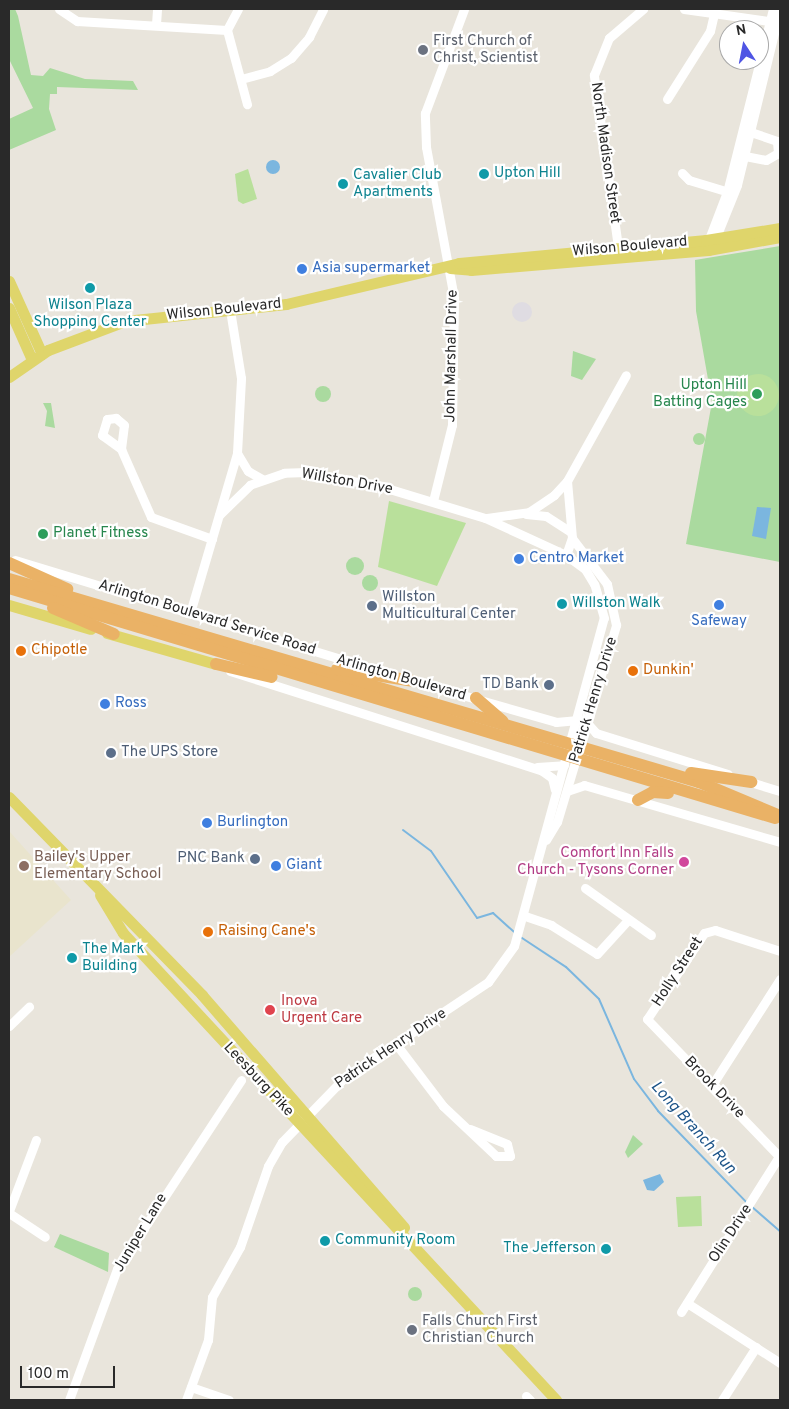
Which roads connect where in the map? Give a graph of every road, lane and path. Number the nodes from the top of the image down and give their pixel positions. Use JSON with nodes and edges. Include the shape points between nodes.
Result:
{"nodes":[{"id":1,"x":60,"y":9,"type":"edge"},
{"id":2,"x":157,"y":9,"type":"edge"},
{"id":3,"x":238,"y":9,"type":"edge"},
{"id":4,"x":323,"y":9,"type":"edge"},
{"id":5,"x":464,"y":9,"type":"edge"},
{"id":6,"x":643,"y":9,"type":"edge"},
{"id":7,"x":684,"y":9,"type":"edge"},
{"id":8,"x":773,"y":9,"type":"edge"},
{"id":9,"x":780,"y":9,"type":"edge"},
{"id":10,"x":714,"y":14,"type":"junction"},
{"id":11,"x":776,"y":22,"type":"edge"},
{"id":12,"x":156,"y":24,"type":"junction"},
{"id":13,"x":227,"y":30,"type":"junction"},
{"id":14,"x":241,"y":79,"type":"junction"},
{"id":15,"x":667,"y":98,"type":"dead end"},
{"id":16,"x":247,"y":104,"type":"dead end"},
{"id":17,"x":751,"y":132,"type":"junction"},
{"id":18,"x":745,"y":156,"type":"junction"},
{"id":19,"x":682,"y":173,"type":"dead end"},
{"id":20,"x":731,"y":193,"type":"junction"},
{"id":21,"x":780,"y":228,"type":"edge"},
{"id":22,"x":780,"y":237,"type":"edge"},
{"id":23,"x":710,"y":243,"type":"junction"},
{"id":24,"x":619,"y":252,"type":"junction"},
{"id":25,"x":450,"y":268,"type":"junction"},
{"id":26,"x":9,"y":281,"type":"edge"},
{"id":27,"x":9,"y":308,"type":"edge"},
{"id":28,"x":230,"y":310,"type":"junction"},
{"id":29,"x":37,"y":357,"type":"junction"},
{"id":30,"x":626,"y":375,"type":"dead end"},
{"id":31,"x":9,"y":377,"type":"edge"},
{"id":32,"x":121,"y":449,"type":"dead end"},
{"id":33,"x":237,"y":453,"type":"junction"},
{"id":34,"x":262,"y":479,"type":"junction"},
{"id":35,"x":567,"y":481,"type":"junction"},
{"id":36,"x":433,"y":501,"type":"junction"},
{"id":37,"x":523,"y":514,"type":"junction"},
{"id":38,"x":220,"y":515,"type":"junction"},
{"id":39,"x":485,"y":518,"type":"junction"},
{"id":40,"x":515,"y":532,"type":"junction"},
{"id":41,"x":572,"y":534,"type":"junction"},
{"id":42,"x":212,"y":539,"type":"junction"},
{"id":43,"x":566,"y":555,"type":"junction"},
{"id":44,"x":9,"y":559,"type":"edge"},
{"id":45,"x":9,"y":563,"type":"edge"},
{"id":46,"x":9,"y":579,"type":"edge"},
{"id":47,"x":14,"y":590,"type":"edge"},
{"id":48,"x":9,"y":605,"type":"edge"},
{"id":49,"x":190,"y":613,"type":"junction"},
{"id":50,"x":183,"y":630,"type":"junction"},
{"id":51,"x":114,"y":634,"type":"junction"},
{"id":52,"x":249,"y":651,"type":"junction"},
{"id":53,"x":216,"y":664,"type":"junction"},
{"id":54,"x":414,"y":681,"type":"junction"},
{"id":55,"x":346,"y":692,"type":"junction"},
{"id":56,"x":476,"y":698,"type":"junction"},
{"id":57,"x":578,"y":720,"type":"junction"},
{"id":58,"x":506,"y":724,"type":"junction"},
{"id":59,"x":588,"y":724,"type":"junction"},
{"id":60,"x":575,"y":746,"type":"junction"},
{"id":61,"x":569,"y":761,"type":"junction"},
{"id":62,"x":526,"y":765,"type":"junction"},
{"id":63,"x":598,"y":767,"type":"junction"},
{"id":64,"x":648,"y":769,"type":"junction"},
{"id":65,"x":751,"y":782,"type":"junction"},
{"id":66,"x":567,"y":791,"type":"junction"},
{"id":67,"x":780,"y":791,"type":"edge"},
{"id":68,"x":556,"y":792,"type":"junction"},
{"id":69,"x":9,"y":796,"type":"edge"},
{"id":70,"x":691,"y":796,"type":"junction"},
{"id":71,"x":637,"y":800,"type":"junction"},
{"id":72,"x":780,"y":817,"type":"edge"},
{"id":73,"x":546,"y":840,"type":"junction"},
{"id":74,"x":780,"y":842,"type":"edge"},
{"id":75,"x":585,"y":888,"type":"dead end"},
{"id":76,"x":100,"y":895,"type":"junction"},
{"id":77,"x":525,"y":916,"type":"junction"},
{"id":78,"x":627,"y":921,"type":"junction"},
{"id":79,"x":651,"y":935,"type":"dead end"},
{"id":80,"x":780,"y":951,"type":"edge"},
{"id":81,"x":780,"y":979,"type":"edge"},
{"id":82,"x":29,"y":1008,"type":"dead end"},
{"id":83,"x":647,"y":1019,"type":"joint"},
{"id":84,"x":9,"y":1026,"type":"edge"},
{"id":85,"x":396,"y":1044,"type":"junction"},
{"id":86,"x":241,"y":1080,"type":"dead end"},
{"id":87,"x":712,"y":1085,"type":"junction"},
{"id":88,"x":307,"y":1113,"type":"junction"},
{"id":89,"x":298,"y":1124,"type":"junction"},
{"id":90,"x":470,"y":1129,"type":"dead end"},
{"id":91,"x":36,"y":1140,"type":"dead end"},
{"id":92,"x":780,"y":1156,"type":"edge"},
{"id":93,"x":9,"y":1212,"type":"edge"},
{"id":94,"x":45,"y":1237,"type":"dead end"},
{"id":95,"x":426,"y":1256,"type":"junction"},
{"id":96,"x":687,"y":1303,"type":"junction"},
{"id":97,"x":681,"y":1312,"type":"dead end"},
{"id":98,"x":756,"y":1347,"type":"junction"},
{"id":99,"x":780,"y":1363,"type":"edge"},
{"id":100,"x":191,"y":1387,"type":"junction"},
{"id":101,"x":69,"y":1400,"type":"edge"},
{"id":102,"x":186,"y":1400,"type":"edge"},
{"id":103,"x":229,"y":1400,"type":"edge"},
{"id":104,"x":556,"y":1400,"type":"edge"},
{"id":105,"x":722,"y":1400,"type":"edge"}],
"edges":[{"from":1,"to":12,"type":"street","via":[[71,19]]},
{"from":2,"to":12,"type":"street"},
{"from":3,"to":13,"type":"street"},
{"from":4,"to":14,"type":"street","via":[[292,57],[271,71]]},
{"from":5,"to":25,"type":"street","name":"John Marshall Drive","via":[[425,113],[426,147]]},
{"from":6,"to":24,"type":"street","name":"North Madison Street","via":[[609,38],[594,75]]},
{"from":7,"to":10,"type":"street"},
{"from":8,"to":11,"type":"street"},
{"from":9,"to":11,"type":"street"},
{"from":10,"to":11,"type":"street"},
{"from":10,"to":15,"type":"street","via":[[710,31]]},
{"from":11,"to":17,"type":"street"},
{"from":11,"to":20,"type":"street"},
{"from":12,"to":13,"type":"street"},
{"from":13,"to":14,"type":"street"},
{"from":14,"to":16,"type":"street"},
{"from":17,"to":18,"type":"street"},
{"from":17,"to":18,"type":"street","via":[[777,141],[778,153],[766,160]]},
{"from":18,"to":20,"type":"street"},
{"from":19,"to":20,"type":"street","via":[[689,180]]},
{"from":20,"to":23,"type":"street"},
{"from":21,"to":23,"type":"main road","name":"Wilson Boulevard"},
{"from":22,"to":23,"type":"main road","name":"Wilson Boulevard"},
{"from":23,"to":24,"type":"main road","name":"Wilson Boulevard"},
{"from":24,"to":25,"type":"main road","name":"Wilson Boulevard","via":[[471,270]]},
{"from":25,"to":28,"type":"main road","name":"Wilson Boulevard","via":[[286,304]]},
{"from":25,"to":36,"type":"street","name":"John Marshall Drive","via":[[454,298],[454,402],[449,447]]},
{"from":26,"to":29,"type":"main road"},
{"from":27,"to":29,"type":"main road"},
{"from":28,"to":29,"type":"main road","name":"Wilson Boulevard","via":[[113,324]]},
{"from":28,"to":33,"type":"street","via":[[240,378]]},
{"from":29,"to":31,"type":"main road","name":"Wilson Boulevard"},
{"from":30,"to":35,"type":"street","name":"Patrick Henry Drive"},
{"from":32,"to":42,"type":"street","via":[[155,521]]},
{"from":33,"to":34,"type":"street","via":[[248,471]]},
{"from":33,"to":38,"type":"street"},
{"from":34,"to":36,"type":"street","name":"Willston Drive","via":[[307,472]]},
{"from":34,"to":38,"type":"street","name":"Willston Drive","via":[[238,494]]},
{"from":35,"to":37,"type":"street","name":"Patrick Henry Drive","via":[[547,501]]},
{"from":35,"to":41,"type":"street"},
{"from":36,"to":39,"type":"street","name":"Willston Drive"},
{"from":37,"to":39,"type":"street","name":"Patrick Henry Drive"},
{"from":37,"to":40,"type":"street"},
{"from":37,"to":41,"type":"street","name":"Patrick Henry Drive","via":[[546,516]]},
{"from":38,"to":42,"type":"street"},
{"from":39,"to":40,"type":"street","name":"Patrick Henry Drive"},
{"from":40,"to":43,"type":"street","name":"Patrick Henry Drive"},
{"from":41,"to":43,"type":"street"},
{"from":41,"to":59,"type":"street","name":"Patrick Henry Drive","via":[[607,584],[616,617],[615,638]]},
{"from":42,"to":49,"type":"street"},
{"from":43,"to":57,"type":"street","name":"Patrick Henry Drive","via":[[585,569],[594,584],[604,618]]},
{"from":44,"to":49,"type":"street","name":"Arlington Boulevard Service Road"},
{"from":45,"to":50,"type":"highway"},
{"from":46,"to":50,"type":"highway","name":"Arlington Boulevard"},
{"from":47,"to":51,"type":"highway"},
{"from":47,"to":55,"type":"highway","name":"Arlington Boulevard"},
{"from":48,"to":51,"type":"main road"},
{"from":49,"to":54,"type":"street","name":"Arlington Boulevard Service Road"},
{"from":50,"to":52,"type":"highway","name":"Arlington Boulevard"},
{"from":51,"to":53,"type":"main road"},
{"from":52,"to":54,"type":"highway"},
{"from":52,"to":58,"type":"highway","name":"Arlington Boulevard"},
{"from":53,"to":55,"type":"highway"},
{"from":53,"to":62,"type":"street","via":[[327,704]]},
{"from":54,"to":56,"type":"street","name":"Arlington Boulevard Service Road"},
{"from":55,"to":61,"type":"highway","name":"Arlington Boulevard"},
{"from":56,"to":57,"type":"street","name":"Arlington Boulevard Service Road","via":[[556,722]]},
{"from":56,"to":58,"type":"highway"},
{"from":57,"to":60,"type":"street","name":"Patrick Henry Drive"},
{"from":58,"to":60,"type":"highway","name":"Arlington Boulevard"},
{"from":59,"to":60,"type":"street","name":"Patrick Henry Drive"},
{"from":59,"to":65,"type":"street","via":[[596,733]]},
{"from":60,"to":61,"type":"street","name":"Patrick Henry Drive"},
{"from":60,"to":64,"type":"highway","name":"Arlington Boulevard"},
{"from":61,"to":62,"type":"street"},
{"from":61,"to":63,"type":"highway","name":"Arlington Boulevard"},
{"from":61,"to":66,"type":"street","name":"Patrick Henry Drive"},
{"from":61,"to":68,"type":"street","name":"Patrick Henry Drive"},
{"from":62,"to":68,"type":"street","via":[[547,773]]},
{"from":63,"to":70,"type":"highway","name":"Arlington Boulevard"},
{"from":63,"to":71,"type":"highway","via":[[630,784]]},
{"from":64,"to":65,"type":"highway"},
{"from":64,"to":72,"type":"highway","name":"Arlington Boulevard","via":[[699,782]]},
{"from":65,"to":67,"type":"street"},
{"from":66,"to":71,"type":"street","via":[[584,785]]},
{"from":66,"to":73,"type":"street","name":"Patrick Henry Drive"},
{"from":68,"to":73,"type":"street","name":"Patrick Henry Drive"},
{"from":69,"to":76,"type":"main road","name":"Leesburg Pike"},
{"from":70,"to":71,"type":"highway","via":[[653,792]]},
{"from":70,"to":72,"type":"highway","name":"Arlington Boulevard"},
{"from":71,"to":74,"type":"street"},
{"from":73,"to":77,"type":"street","name":"Patrick Henry Drive"},
{"from":75,"to":78,"type":"street"},
{"from":76,"to":88,"type":"main road","name":"Leesburg Pike","via":[[145,935]]},
{"from":76,"to":89,"type":"main road","name":"Leesburg Pike","via":[[123,933]]},
{"from":77,"to":78,"type":"street","via":[[551,925],[597,954]]},
{"from":77,"to":85,"type":"street","name":"Patrick Henry Drive","via":[[514,946],[488,982]]},
{"from":78,"to":79,"type":"street"},
{"from":80,"to":83,"type":"street","name":"Holly Street","via":[[712,930],[700,936]]},
{"from":81,"to":87,"type":"street"},
{"from":82,"to":84,"type":"street"},
{"from":83,"to":87,"type":"street","name":"Brook Drive"},
{"from":85,"to":88,"type":"street","name":"Patrick Henry Drive","via":[[344,1078]]},
{"from":85,"to":90,"type":"street","via":[[443,1106]]},
{"from":86,"to":101,"type":"street","name":"Juniper Lane","via":[[117,1269]]},
{"from":87,"to":92,"type":"street","name":"Brook Drive"},
{"from":88,"to":89,"type":"street","name":"Patrick Henry Drive"},
{"from":88,"to":95,"type":"main road","name":"Leesburg Pike","via":[[379,1194]]},
{"from":89,"to":95,"type":"main road","name":"Leesburg Pike"},
{"from":89,"to":100,"type":"street","name":"Patrick Henry Drive","via":[[268,1166],[254,1213],[215,1291],[208,1340]]},
{"from":91,"to":93,"type":"street"},
{"from":92,"to":96,"type":"street","name":"Olin Drive"},
{"from":93,"to":94,"type":"street"},
{"from":95,"to":104,"type":"main road","name":"Leesburg Pike"},
{"from":96,"to":97,"type":"street","name":"Olin Drive"},
{"from":96,"to":98,"type":"street"},
{"from":98,"to":99,"type":"street"},
{"from":98,"to":105,"type":"street"},
{"from":100,"to":102,"type":"street","name":"Patrick Henry Drive"},
{"from":100,"to":103,"type":"street"}]}
